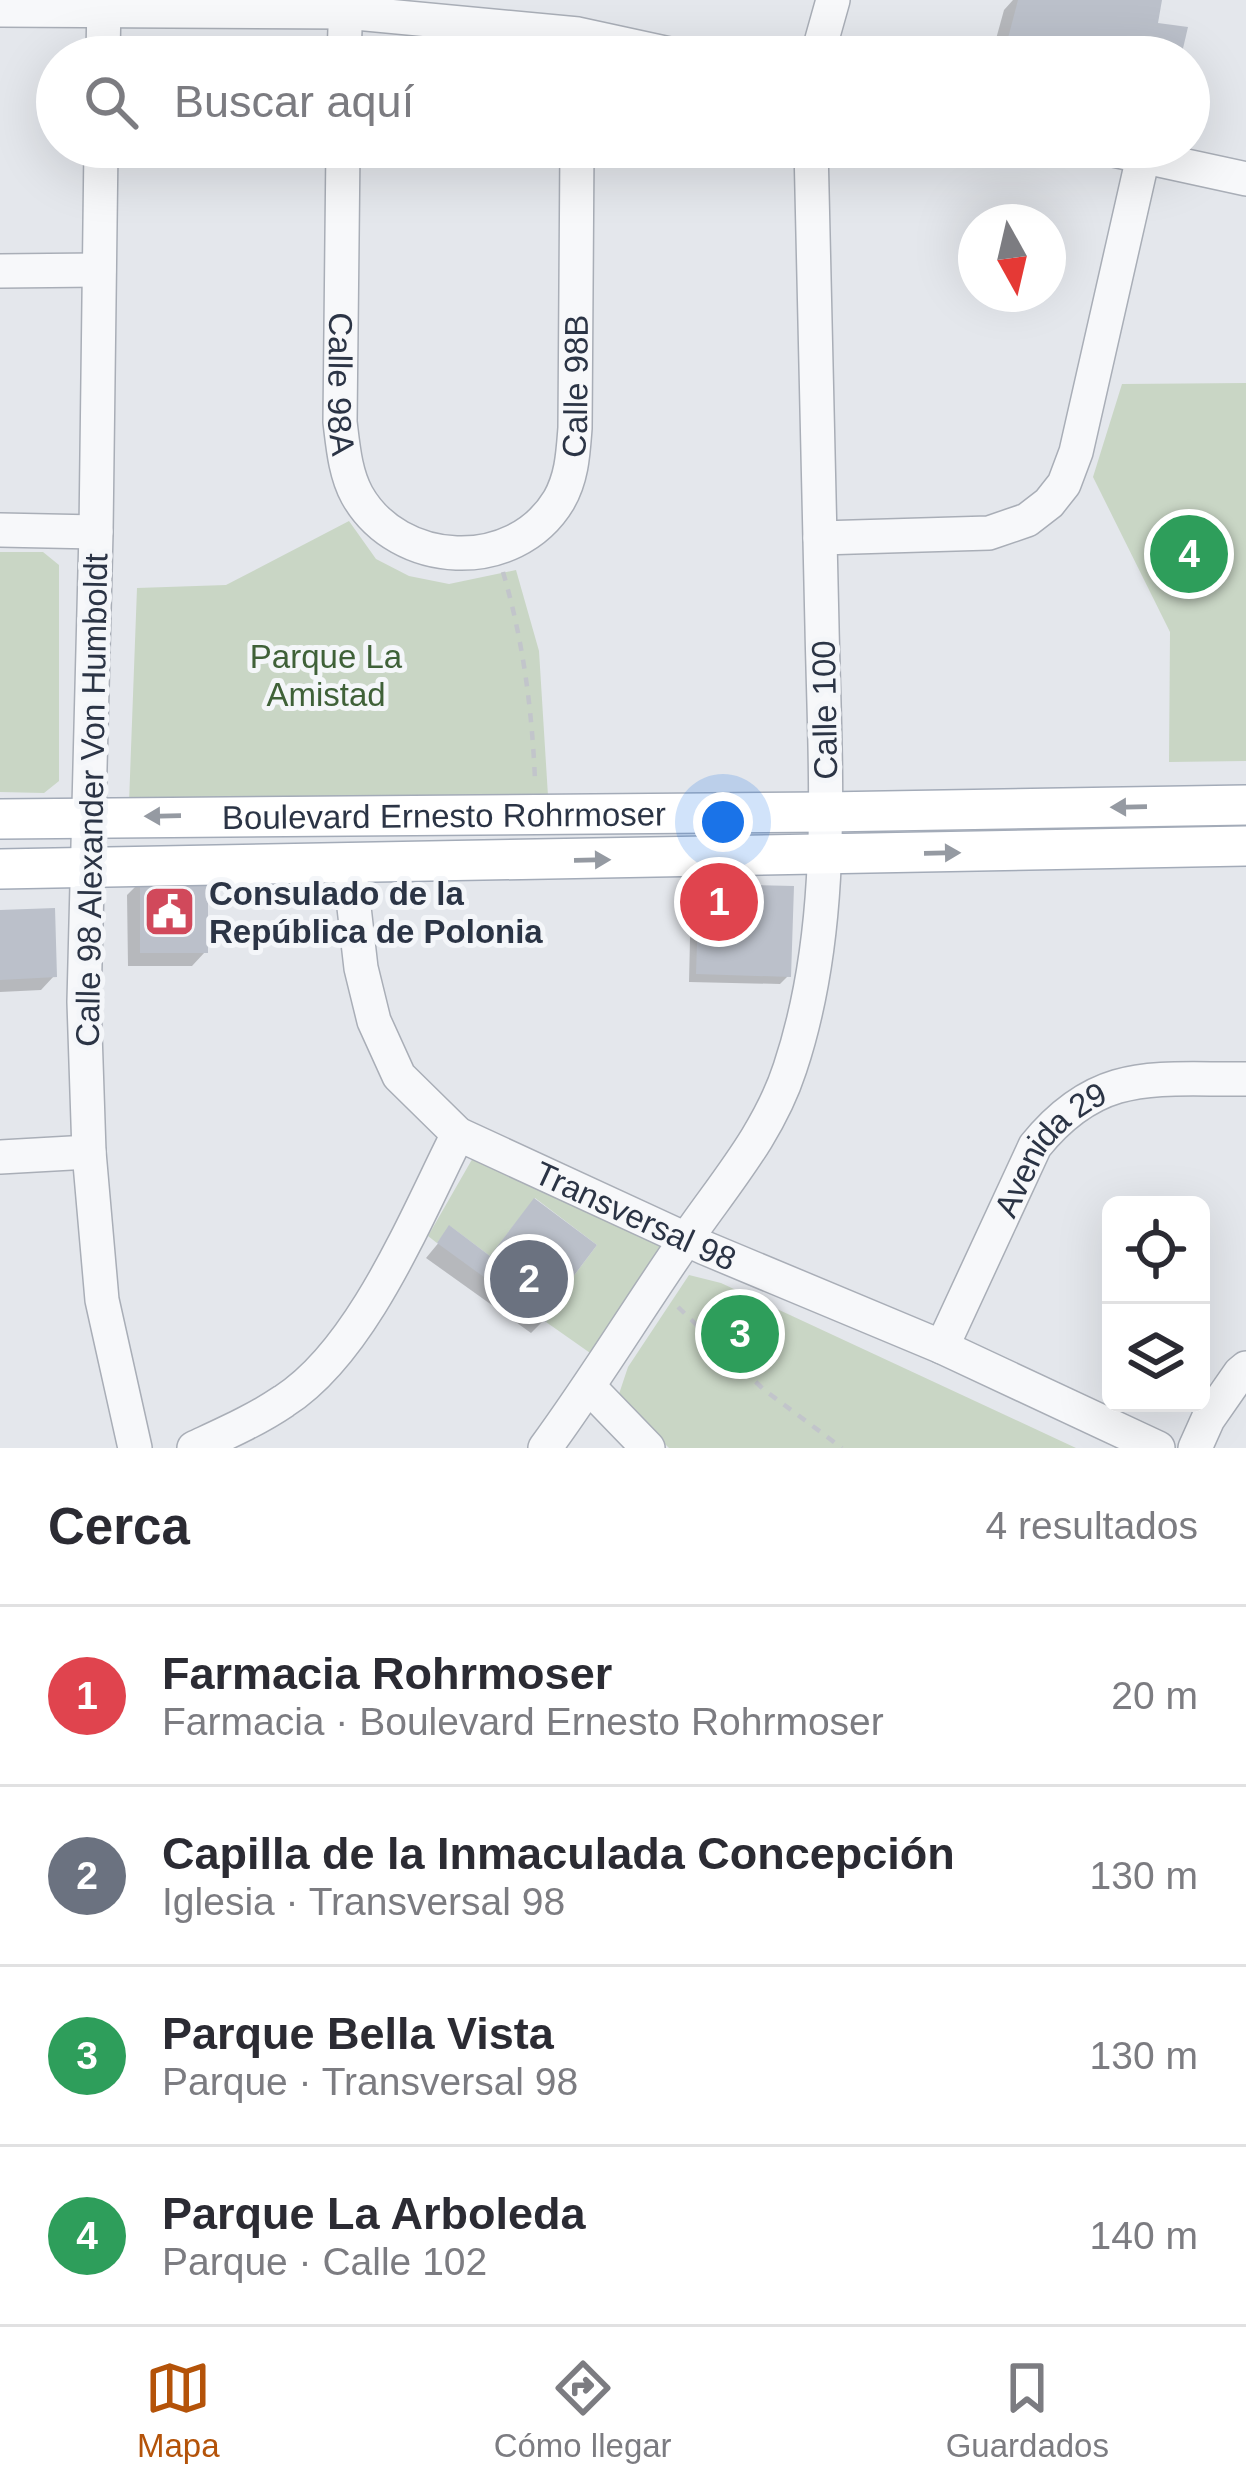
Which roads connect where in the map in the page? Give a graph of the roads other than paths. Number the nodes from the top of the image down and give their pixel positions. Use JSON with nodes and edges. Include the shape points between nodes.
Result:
{"nodes":[{"id":1,"x":833,"y":0,"type":"edge"},
{"id":2,"x":104,"y":5,"type":"edge"},
{"id":3,"x":345,"y":6,"type":"edge"},
{"id":4,"x":0,"y":10,"type":"edge"},
{"id":5,"x":103,"y":36,"type":"edge"},
{"id":6,"x":344,"y":36,"type":"edge"},
{"id":7,"x":524,"y":36,"type":"edge"},
{"id":8,"x":823,"y":36,"type":"edge"},
{"id":9,"x":101,"y":168,"type":"edge"},
{"id":10,"x":344,"y":168,"type":"edge"},
{"id":11,"x":577,"y":168,"type":"edge"},
{"id":12,"x":811,"y":168,"type":"edge"},
{"id":13,"x":1141,"y":168,"type":"edge"},
{"id":14,"x":1194,"y":168,"type":"edge"},
{"id":15,"x":1246,"y":179,"type":"edge"},
{"id":16,"x":99,"y":270,"type":"junction"},
{"id":17,"x":0,"y":271,"type":"edge"},
{"id":18,"x":0,"y":530,"type":"edge"},
{"id":19,"x":96,"y":532,"type":"junction"},
{"id":20,"x":820,"y":538,"type":"junction"},
{"id":21,"x":459,"y":556,"type":"joint"},
{"id":22,"x":1246,"y":805,"type":"edge"},
{"id":23,"x":826,"y":812,"type":"junction"},
{"id":24,"x":87,"y":817,"type":"junction"},
{"id":25,"x":0,"y":819,"type":"edge"},
{"id":26,"x":1246,"y":846,"type":"edge"},
{"id":27,"x":825,"y":855,"type":"junction"},
{"id":28,"x":349,"y":864,"type":"junction"},
{"id":29,"x":86,"y":868,"type":"junction"},
{"id":30,"x":0,"y":869,"type":"edge"},
{"id":31,"x":1246,"y":1079,"type":"edge"},
{"id":32,"x":458,"y":1134,"type":"junction"},
{"id":33,"x":88,"y":1152,"type":"junction"},
{"id":34,"x":0,"y":1156,"type":"edge"},
{"id":35,"x":686,"y":1240,"type":"junction"},
{"id":36,"x":942,"y":1347,"type":"junction"},
{"id":37,"x":1246,"y":1368,"type":"edge"},
{"id":38,"x":590,"y":1387,"type":"junction"},
{"id":39,"x":135,"y":1448,"type":"edge"},
{"id":40,"x":194,"y":1448,"type":"edge"},
{"id":41,"x":545,"y":1448,"type":"edge"},
{"id":42,"x":648,"y":1448,"type":"edge"},
{"id":43,"x":1157,"y":1448,"type":"edge"},
{"id":44,"x":1195,"y":1448,"type":"edge"}],
"edges":[{"from":1,"to":8,"type":"street"},
{"from":2,"to":3,"type":"street"},
{"from":2,"to":4,"type":"street"},
{"from":2,"to":5,"type":"street"},
{"from":3,"to":6,"type":"street"},
{"from":3,"to":7,"type":"street"},
{"from":9,"to":16,"type":"street","name":"Calle 98 Alexander Von Humboldt"},
{"from":10,"to":21,"type":"street","name":"Calle 98A","via":[[345,463],[374,518],[404,542]]},
{"from":11,"to":21,"type":"street","name":"Calle 98B","via":[[573,468],[544,520],[496,550]]},
{"from":12,"to":20,"type":"street","name":"Calle 100"},
{"from":13,"to":20,"type":"street","via":[[1076,452],[1048,503],[989,533]]},
{"from":14,"to":15,"type":"street"},
{"from":16,"to":17,"type":"street"},
{"from":16,"to":19,"type":"street","name":"Calle 98 Alexander Von Humboldt"},
{"from":18,"to":19,"type":"street"},
{"from":19,"to":24,"type":"street","name":"Calle 98 Alexander Von Humboldt"},
{"from":20,"to":23,"type":"street","name":"Calle 100"},
{"from":22,"to":23,"type":"main road","name":"Boulevard Ernesto Rohrmoser","one_way":true},
{"from":23,"to":24,"type":"main road","name":"Boulevard Ernesto Rohrmoser","one_way":true},
{"from":23,"to":27,"type":"street","name":"Calle 100"},
{"from":24,"to":25,"type":"main road","name":"Boulevard Ernesto Rohrmoser"},
{"from":24,"to":29,"type":"street","name":"Calle 98 Alexander Von Humboldt"},
{"from":27,"to":26,"type":"main road","name":"Boulevard Ernesto Rohrmoser","one_way":true},
{"from":28,"to":27,"type":"main road","name":"Boulevard Ernesto Rohrmoser","one_way":true},
{"from":27,"to":35,"type":"street","name":"Calle 100","via":[[818,949],[789,1072],[756,1143]]},
{"from":28,"to":29,"type":"main road","name":"Boulevard Ernesto Rohrmoser"},
{"from":28,"to":32,"type":"street","name":"Transversal 98","via":[[374,1021],[398,1076]]},
{"from":29,"to":30,"type":"main road","name":"Boulevard Ernesto Rohrmoser"},
{"from":29,"to":33,"type":"street","name":"Calle 98 Alexander Von Humboldt"},
{"from":31,"to":36,"type":"street","name":"Avenida 29","via":[[1134,1080],[1054,1123],[1035,1146]]},
{"from":32,"to":35,"type":"street","name":"Transversal 98"},
{"from":32,"to":40,"type":"street","via":[[370,1306],[333,1358],[287,1400]]},
{"from":33,"to":34,"type":"street"},
{"from":33,"to":39,"type":"street","name":"Calle 98 Alexander Von Humboldt","via":[[102,1300]]},
{"from":35,"to":36,"type":"street","name":"Transversal 98"},
{"from":35,"to":38,"type":"street","name":"Calle 100"},
{"from":36,"to":43,"type":"street","name":"Transversal 98"},
{"from":37,"to":44,"type":"street"},
{"from":38,"to":41,"type":"street","name":"Calle 100"},
{"from":38,"to":42,"type":"street"}]}
